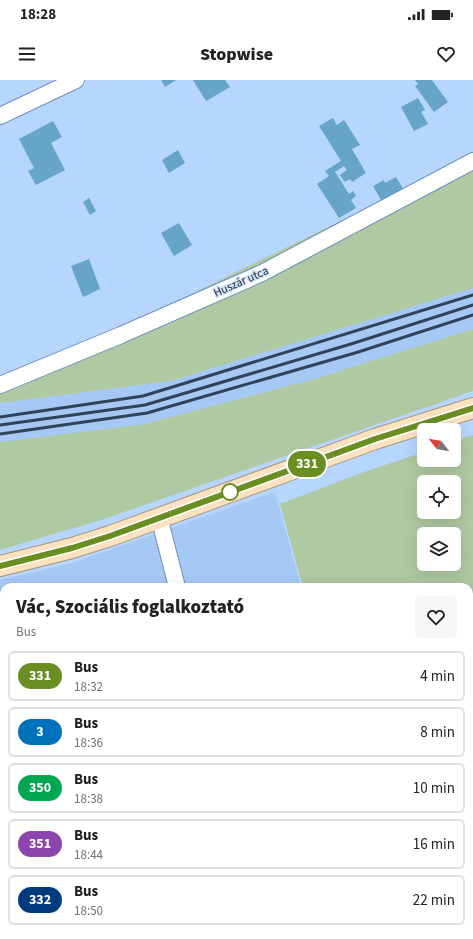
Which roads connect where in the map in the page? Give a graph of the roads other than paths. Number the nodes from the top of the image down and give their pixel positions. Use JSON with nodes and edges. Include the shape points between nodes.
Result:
{"nodes":[{"id":1,"x":76,"y":80,"type":"edge"},
{"id":2,"x":0,"y":116,"type":"edge"},
{"id":3,"x":473,"y":161,"type":"edge"},
{"id":4,"x":0,"y":385,"type":"edge"},
{"id":5,"x":473,"y":408,"type":"edge"},
{"id":6,"x":159,"y":517,"type":"junction"},
{"id":7,"x":0,"y":566,"type":"edge"},
{"id":8,"x":176,"y":583,"type":"edge"}],
"edges":[{"from":1,"to":2,"type":"street"},
{"from":3,"to":4,"type":"street","name":"Huszár utca","via":[[262,274]]},
{"from":5,"to":6,"type":"main road","via":[[375,439]]},
{"from":6,"to":7,"type":"main road","via":[[72,548]]},
{"from":6,"to":8,"type":"street"}]}
